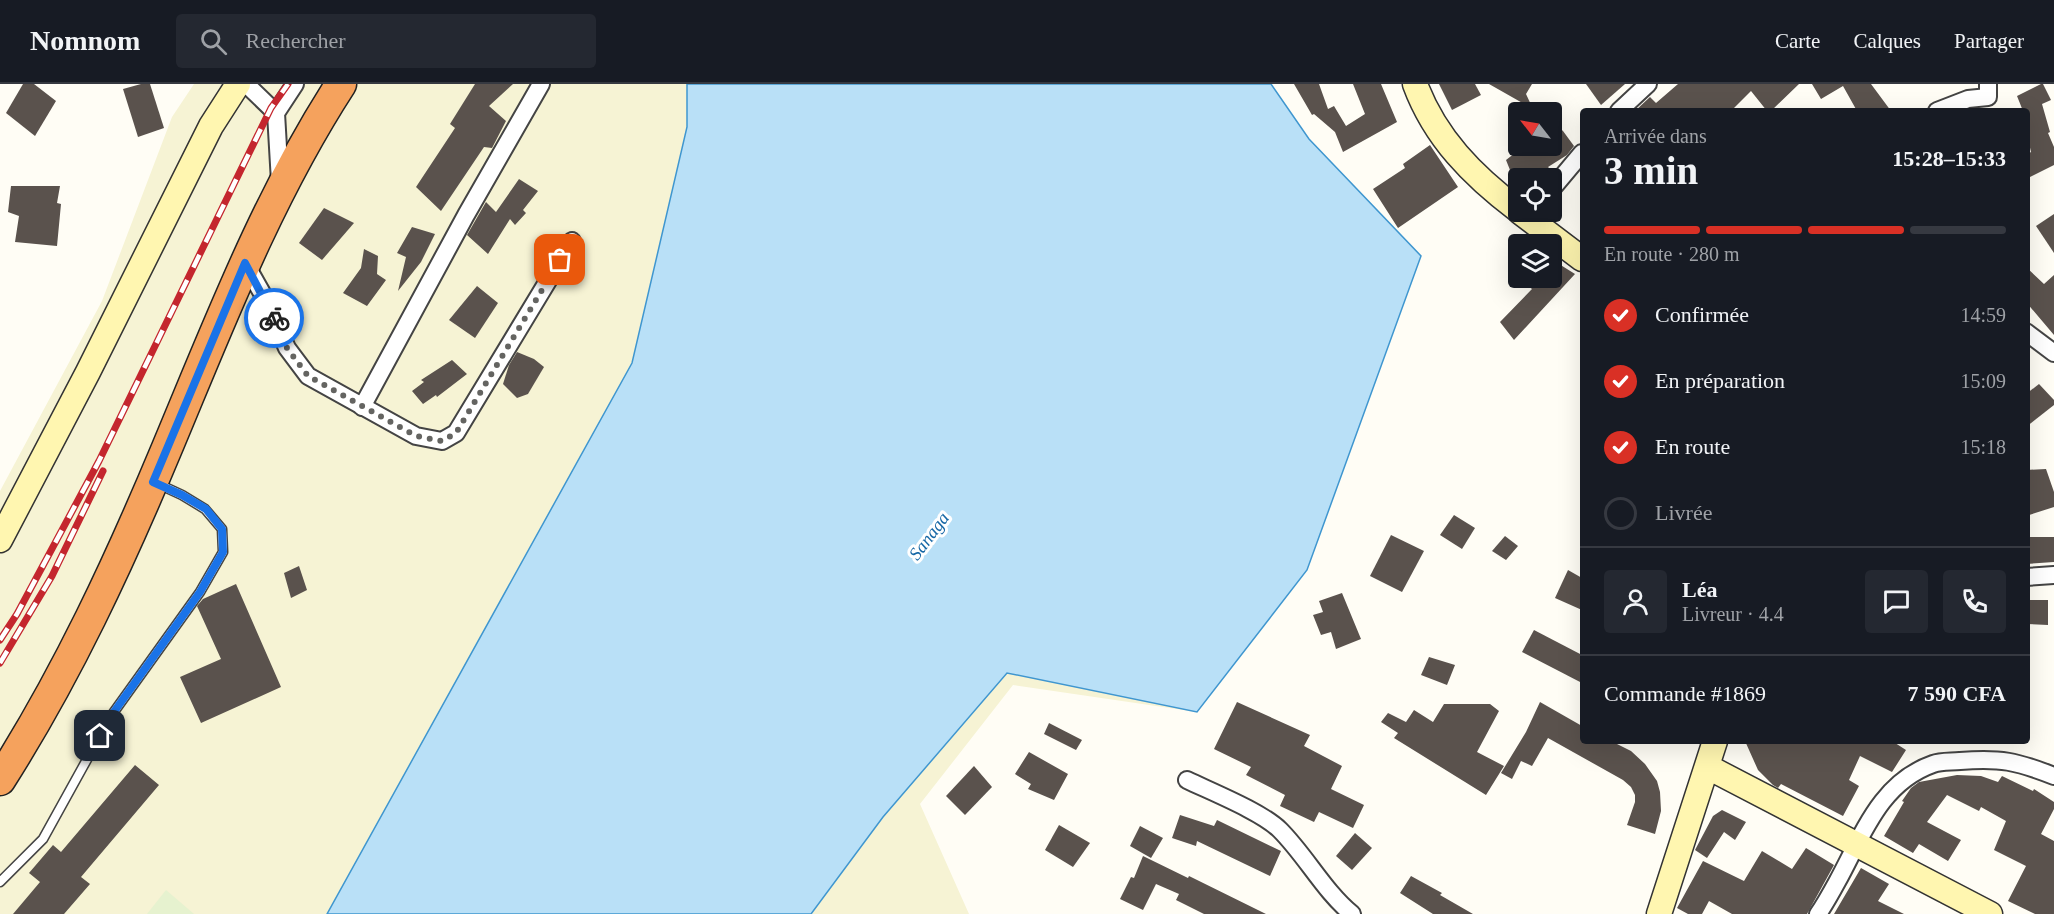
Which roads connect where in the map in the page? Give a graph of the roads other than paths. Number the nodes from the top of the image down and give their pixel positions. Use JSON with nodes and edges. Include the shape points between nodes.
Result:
{"nodes":[{"id":1,"x":238,"y":84,"type":"edge"},
{"id":2,"x":246,"y":84,"type":"edge"},
{"id":3,"x":295,"y":84,"type":"edge"},
{"id":4,"x":340,"y":84,"type":"edge"},
{"id":5,"x":541,"y":84,"type":"edge"},
{"id":6,"x":1415,"y":84,"type":"edge"},
{"id":7,"x":1648,"y":84,"type":"edge"},
{"id":8,"x":1988,"y":94,"type":"edge"},
{"id":9,"x":1622,"y":108,"type":"edge"},
{"id":10,"x":1945,"y":108,"type":"edge"},
{"id":11,"x":276,"y":113,"type":"junction"},
{"id":12,"x":1580,"y":155,"type":"edge"},
{"id":13,"x":1562,"y":177,"type":"edge"},
{"id":14,"x":281,"y":186,"type":"junction"},
{"id":15,"x":1508,"y":201,"type":"edge"},
{"id":16,"x":1536,"y":222,"type":"edge"},
{"id":17,"x":572,"y":241,"type":"dead end"},
{"id":18,"x":1580,"y":257,"type":"edge"},
{"id":19,"x":245,"y":263,"type":"junction"},
{"id":20,"x":2030,"y":335,"type":"edge"},
{"id":21,"x":2054,"y":353,"type":"edge"},
{"id":22,"x":362,"y":407,"type":"junction"},
{"id":23,"x":153,"y":482,"type":"junction"},
{"id":24,"x":0,"y":540,"type":"edge"},
{"id":25,"x":2054,"y":575,"type":"edge"},
{"id":26,"x":2030,"y":577,"type":"edge"},
{"id":27,"x":1714,"y":744,"type":"edge"},
{"id":28,"x":1708,"y":767,"type":"junction"},
{"id":29,"x":2054,"y":776,"type":"edge"},
{"id":30,"x":0,"y":780,"type":"edge"},
{"id":31,"x":1187,"y":780,"type":"dead end"},
{"id":32,"x":1856,"y":844,"type":"junction"},
{"id":33,"x":0,"y":882,"type":"edge"},
{"id":34,"x":1665,"y":912,"type":"edge"},
{"id":35,"x":1352,"y":914,"type":"edge"},
{"id":36,"x":1818,"y":914,"type":"edge"},
{"id":37,"x":1990,"y":914,"type":"edge"}],
"edges":[{"from":1,"to":24,"type":"street","via":[[211,126]]},
{"from":2,"to":11,"type":"street"},
{"from":3,"to":11,"type":"street"},
{"from":4,"to":14,"type":"highway"},
{"from":5,"to":22,"type":"street"},
{"from":6,"to":15,"type":"street","via":[[1446,143],[1487,186]]},
{"from":7,"to":9,"type":"street"},
{"from":8,"to":10,"type":"street"},
{"from":11,"to":14,"type":"street"},
{"from":12,"to":13,"type":"street"},
{"from":14,"to":19,"type":"highway"},
{"from":16,"to":18,"type":"street"},
{"from":17,"to":22,"type":"street","via":[[456,433],[442,441],[416,436]]},
{"from":19,"to":22,"type":"street","via":[[287,348],[308,376]]},
{"from":19,"to":23,"type":"highway"},
{"from":20,"to":21,"type":"street"},
{"from":23,"to":30,"type":"highway","via":[[94,615]]},
{"from":23,"to":33,"type":"lane","via":[[206,509],[222,529],[223,552],[200,592],[111,716],[43,839]]},
{"from":25,"to":26,"type":"street"},
{"from":27,"to":28,"type":"street"},
{"from":28,"to":32,"type":"street"},
{"from":28,"to":34,"type":"street"},
{"from":29,"to":32,"type":"street","via":[[2021,763],[1993,759],[1935,763],[1898,784],[1879,804]]},
{"from":31,"to":35,"type":"street","via":[[1279,828]]},
{"from":32,"to":36,"type":"street"},
{"from":32,"to":37,"type":"street"}]}
